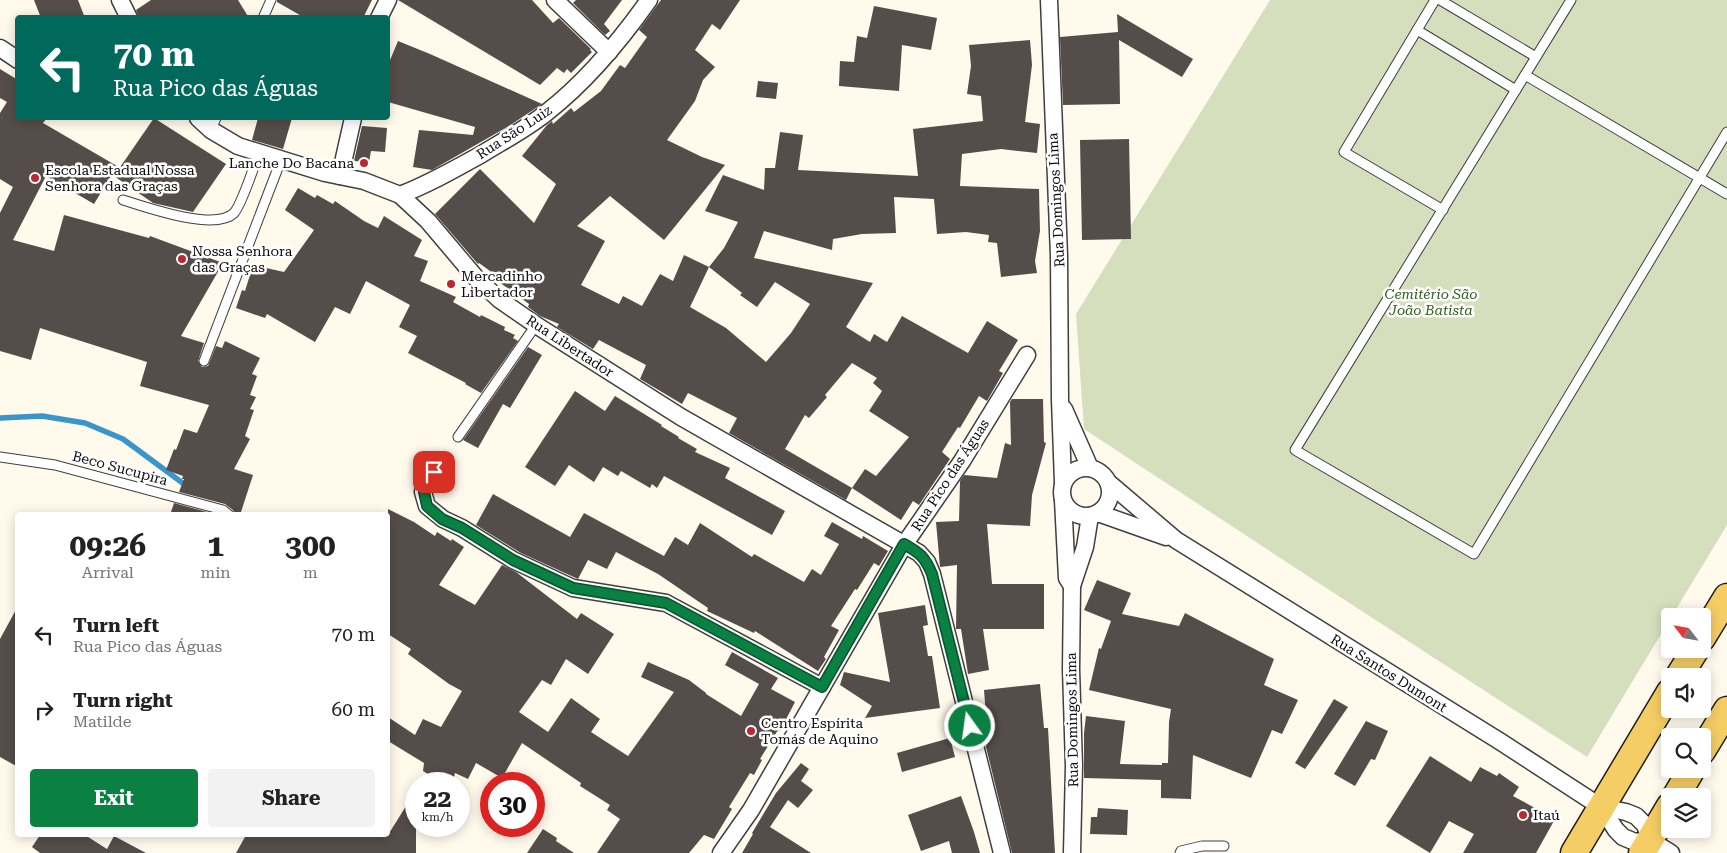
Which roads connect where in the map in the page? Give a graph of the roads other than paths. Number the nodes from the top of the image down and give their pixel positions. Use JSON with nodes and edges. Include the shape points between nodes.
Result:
{"nodes":[{"id":1,"x":120,"y":0,"type":"edge"},
{"id":2,"x":272,"y":0,"type":"edge"},
{"id":3,"x":388,"y":0,"type":"edge"},
{"id":4,"x":555,"y":0,"type":"edge"},
{"id":5,"x":649,"y":0,"type":"edge"},
{"id":6,"x":1048,"y":0,"type":"edge"},
{"id":7,"x":1435,"y":0,"type":"edge"},
{"id":8,"x":1440,"y":0,"type":"edge"},
{"id":9,"x":1571,"y":0,"type":"edge"},
{"id":10,"x":127,"y":15,"type":"edge"},
{"id":11,"x":264,"y":15,"type":"edge"},
{"id":12,"x":380,"y":15,"type":"edge"},
{"id":13,"x":1417,"y":30,"type":"junction"},
{"id":14,"x":0,"y":48,"type":"edge"},
{"id":15,"x":609,"y":52,"type":"junction"},
{"id":16,"x":1536,"y":57,"type":"junction"},
{"id":17,"x":15,"y":58,"type":"edge"},
{"id":18,"x":1525,"y":75,"type":"junction"},
{"id":19,"x":1516,"y":90,"type":"junction"},
{"id":20,"x":353,"y":120,"type":"edge"},
{"id":21,"x":214,"y":124,"type":"edge"},
{"id":22,"x":1727,"y":132,"type":"edge"},
{"id":23,"x":259,"y":153,"type":"junction"},
{"id":24,"x":281,"y":160,"type":"junction"},
{"id":25,"x":340,"y":176,"type":"junction"},
{"id":26,"x":1699,"y":178,"type":"junction"},
{"id":27,"x":1727,"y":194,"type":"edge"},
{"id":28,"x":400,"y":195,"type":"junction"},
{"id":29,"x":123,"y":200,"type":"dead end"},
{"id":30,"x":1443,"y":210,"type":"junction"},
{"id":31,"x":536,"y":325,"type":"junction"},
{"id":32,"x":1027,"y":355,"type":"dead end"},
{"id":33,"x":204,"y":361,"type":"dead end"},
{"id":34,"x":1060,"y":400,"type":"junction"},
{"id":35,"x":458,"y":437,"type":"dead end"},
{"id":36,"x":0,"y":457,"type":"edge"},
{"id":37,"x":1090,"y":468,"type":"junction"},
{"id":38,"x":434,"y":472,"type":"dead end"},
{"id":39,"x":1063,"y":483,"type":"junction"},
{"id":40,"x":1109,"y":483,"type":"junction"},
{"id":41,"x":1063,"y":500,"type":"junction"},
{"id":42,"x":225,"y":512,"type":"edge"},
{"id":43,"x":1094,"y":514,"type":"junction"},
{"id":44,"x":1176,"y":540,"type":"junction"},
{"id":45,"x":904,"y":544,"type":"junction"},
{"id":46,"x":1072,"y":586,"type":"junction"},
{"id":47,"x":1727,"y":597,"type":"edge"},
{"id":48,"x":1711,"y":623,"type":"edge"},
{"id":49,"x":822,"y":687,"type":"junction"},
{"id":50,"x":1661,"y":707,"type":"edge"},
{"id":51,"x":1727,"y":710,"type":"edge"},
{"id":52,"x":1711,"y":737,"type":"edge"},
{"id":53,"x":1601,"y":807,"type":"junction"},
{"id":54,"x":1661,"y":830,"type":"edge"},
{"id":55,"x":1224,"y":846,"type":"dead end"},
{"id":56,"x":1654,"y":849,"type":"edge"},
{"id":57,"x":721,"y":853,"type":"edge"},
{"id":58,"x":1002,"y":853,"type":"edge"},
{"id":59,"x":1072,"y":853,"type":"edge"},
{"id":60,"x":1180,"y":853,"type":"edge"},
{"id":61,"x":1574,"y":853,"type":"edge"}],
"edges":[{"from":1,"to":10,"type":"street"},
{"from":2,"to":11,"type":"lane"},
{"from":3,"to":12,"type":"street"},
{"from":4,"to":15,"type":"street"},
{"from":5,"to":15,"type":"street","name":"Rua São Luiz"},
{"from":6,"to":34,"type":"street","name":"Rua Domingos Lima","via":[[1059,256]]},
{"from":7,"to":13,"type":"lane"},
{"from":8,"to":16,"type":"lane"},
{"from":9,"to":16,"type":"lane"},
{"from":13,"to":19,"type":"lane"},
{"from":13,"to":30,"type":"lane","via":[[1344,152]]},
{"from":14,"to":17,"type":"street"},
{"from":15,"to":28,"type":"street","name":"Rua São Luiz","via":[[546,113],[437,179]]},
{"from":16,"to":18,"type":"lane"},
{"from":18,"to":19,"type":"lane"},
{"from":18,"to":26,"type":"lane"},
{"from":19,"to":30,"type":"lane"},
{"from":20,"to":25,"type":"street"},
{"from":21,"to":23,"type":"street","name":"Rua Libertador","via":[[238,146]]},
{"from":22,"to":26,"type":"lane"},
{"from":23,"to":24,"type":"street","name":"Rua Libertador"},
{"from":23,"to":29,"type":"lane","via":[[234,213],[222,221],[174,216]]},
{"from":24,"to":25,"type":"street","name":"Rua Libertador"},
{"from":24,"to":33,"type":"lane"},
{"from":25,"to":28,"type":"street","name":"Rua Libertador"},
{"from":26,"to":27,"type":"lane"},
{"from":26,"to":30,"type":"lane","via":[[1474,554],[1296,450]]},
{"from":28,"to":31,"type":"street","name":"Rua Libertador","via":[[428,221],[477,279]]},
{"from":31,"to":35,"type":"lane"},
{"from":31,"to":45,"type":"street","name":"Rua Libertador","via":[[681,417]]},
{"from":32,"to":45,"type":"street","name":"Rua Pico das Águas","via":[[962,461]]},
{"from":34,"to":37,"type":"street","name":"Rua Domingos Lima"},
{"from":34,"to":39,"type":"street","name":"Rua Domingos Lima"},
{"from":36,"to":42,"type":"lane","name":"Beco Sucupira","via":[[55,465]]},
{"from":37,"to":39,"type":"street","via":[[1074,470]]},
{"from":37,"to":40,"type":"street","via":[[1098,470]]},
{"from":38,"to":49,"type":"street","via":[[424,492],[427,506],[442,519],[513,560],[573,588],[666,603]]},
{"from":39,"to":41,"type":"street"},
{"from":40,"to":43,"type":"street","via":[[1108,500],[1104,508]]},
{"from":40,"to":44,"type":"street","name":"Rua Santos Dumont"},
{"from":41,"to":43,"type":"street","via":[[1073,513],[1081,516]]},
{"from":41,"to":46,"type":"street","name":"Rua Domingos Lima","via":[[1067,578]]},
{"from":43,"to":44,"type":"street","name":"Rua Santos Dumont"},
{"from":43,"to":46,"type":"street","name":"Rua Domingos Lima"},
{"from":44,"to":53,"type":"street","name":"Rua Santos Dumont"},
{"from":45,"to":49,"type":"street","name":"Rua Pico das Águas"},
{"from":45,"to":58,"type":"street","name":"Rua Libertador","via":[[919,553],[932,574]]},
{"from":46,"to":59,"type":"street","name":"Rua Domingos Lima"},
{"from":47,"to":48,"type":"main road"},
{"from":49,"to":57,"type":"street","name":"Rua Pico das Águas","via":[[751,810]]},
{"from":50,"to":53,"type":"main road"},
{"from":51,"to":52,"type":"main road"},
{"from":53,"to":56,"type":"street","name":"Rua Santos Dumont","via":[[1623,837]]},
{"from":53,"to":56,"type":"street","name":"Rua Santos Dumont","via":[[1636,816],[1645,825]]},
{"from":53,"to":61,"type":"main road"},
{"from":54,"to":56,"type":"main road"},
{"from":55,"to":60,"type":"lane","via":[[1202,846]]}]}
